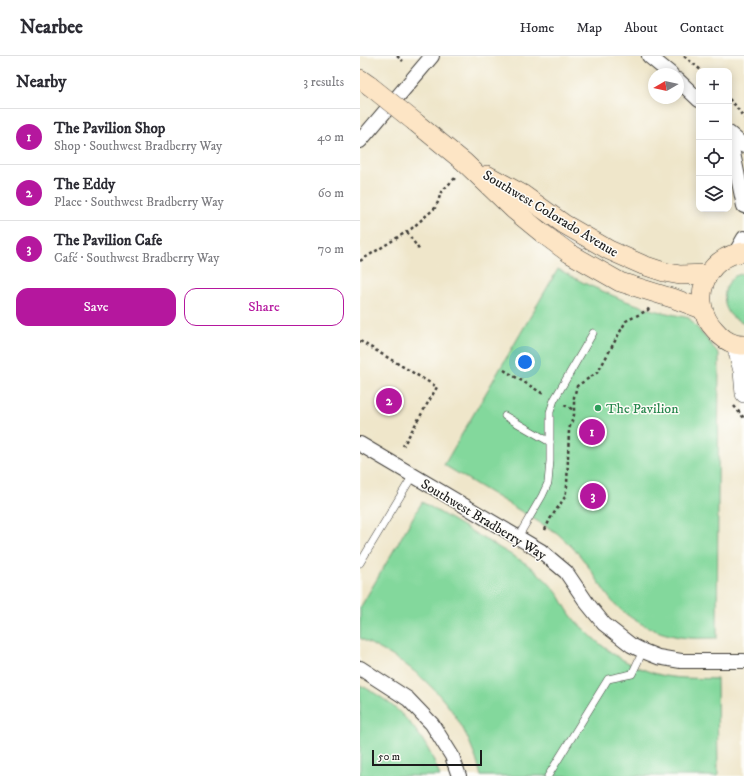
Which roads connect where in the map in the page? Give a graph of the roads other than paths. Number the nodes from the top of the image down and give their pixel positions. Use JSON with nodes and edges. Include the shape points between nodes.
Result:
{"nodes":[{"id":1,"x":432,"y":56,"type":"edge"},
{"id":2,"x":649,"y":56,"type":"edge"},
{"id":3,"x":664,"y":68,"type":"edge"},
{"id":4,"x":365,"y":82,"type":"edge"},
{"id":5,"x":684,"y":86,"type":"edge"},
{"id":6,"x":696,"y":97,"type":"edge"},
{"id":7,"x":732,"y":136,"type":"edge"},
{"id":8,"x":730,"y":140,"type":"edge"},
{"id":9,"x":360,"y":141,"type":"edge"},
{"id":10,"x":744,"y":146,"type":"edge"},
{"id":11,"x":461,"y":168,"type":"junction"},
{"id":12,"x":744,"y":206,"type":"edge"},
{"id":13,"x":741,"y":247,"type":"edge"},
{"id":14,"x":708,"y":274,"type":"junction"},
{"id":15,"x":702,"y":309,"type":"junction"},
{"id":16,"x":593,"y":333,"type":"dead end"},
{"id":17,"x":739,"y":345,"type":"edge"},
{"id":18,"x":737,"y":398,"type":"edge"},
{"id":19,"x":505,"y":416,"type":"dead end"},
{"id":20,"x":550,"y":442,"type":"junction"},
{"id":21,"x":360,"y":444,"type":"edge"},
{"id":22,"x":413,"y":475,"type":"junction"},
{"id":23,"x":518,"y":537,"type":"junction"},
{"id":24,"x":360,"y":563,"type":"edge"},
{"id":25,"x":643,"y":651,"type":"junction"},
{"id":26,"x":744,"y":661,"type":"edge"},
{"id":27,"x":360,"y":668,"type":"edge"},
{"id":28,"x":459,"y":776,"type":"edge"},
{"id":29,"x":548,"y":776,"type":"edge"}],
"edges":[{"from":1,"to":9,"type":"street"},
{"from":2,"to":3,"type":"street"},
{"from":4,"to":11,"type":"main road","name":"Southwest Colorado Avenue","bridge":true,"via":[[415,122]]},
{"from":5,"to":6,"type":"street"},
{"from":7,"to":10,"type":"street"},
{"from":8,"to":12,"type":"street"},
{"from":11,"to":14,"type":"main road","name":"Southwest Colorado Avenue","via":[[522,194],[564,224],[609,250],[664,272],[680,275]]},
{"from":11,"to":15,"type":"main road","name":"Southwest Colorado Avenue","via":[[569,253],[620,282]]},
{"from":13,"to":14,"type":"main road","via":[[715,265]]},
{"from":14,"to":15,"type":"main road","via":[[702,291]]},
{"from":15,"to":17,"type":"main road","via":[[709,324],[720,336]]},
{"from":16,"to":20,"type":"lane","via":[[554,400],[550,412]]},
{"from":17,"to":18,"type":"street","via":[[742,371]]},
{"from":19,"to":20,"type":"lane"},
{"from":20,"to":23,"type":"lane","via":[[548,483]]},
{"from":21,"to":22,"type":"street","name":"Southwest Bradberry Way"},
{"from":22,"to":23,"type":"street","name":"Southwest Bradberry Way"},
{"from":22,"to":24,"type":"lane"},
{"from":23,"to":25,"type":"street","name":"Southwest Bradberry Way","via":[[541,551],[566,572],[604,624]]},
{"from":25,"to":26,"type":"street","name":"Southwest Bradberry Way","via":[[681,661]]},
{"from":25,"to":29,"type":"lane","via":[[632,674],[608,679]]},
{"from":27,"to":28,"type":"street","via":[[408,699],[432,724],[452,756]]}]}
